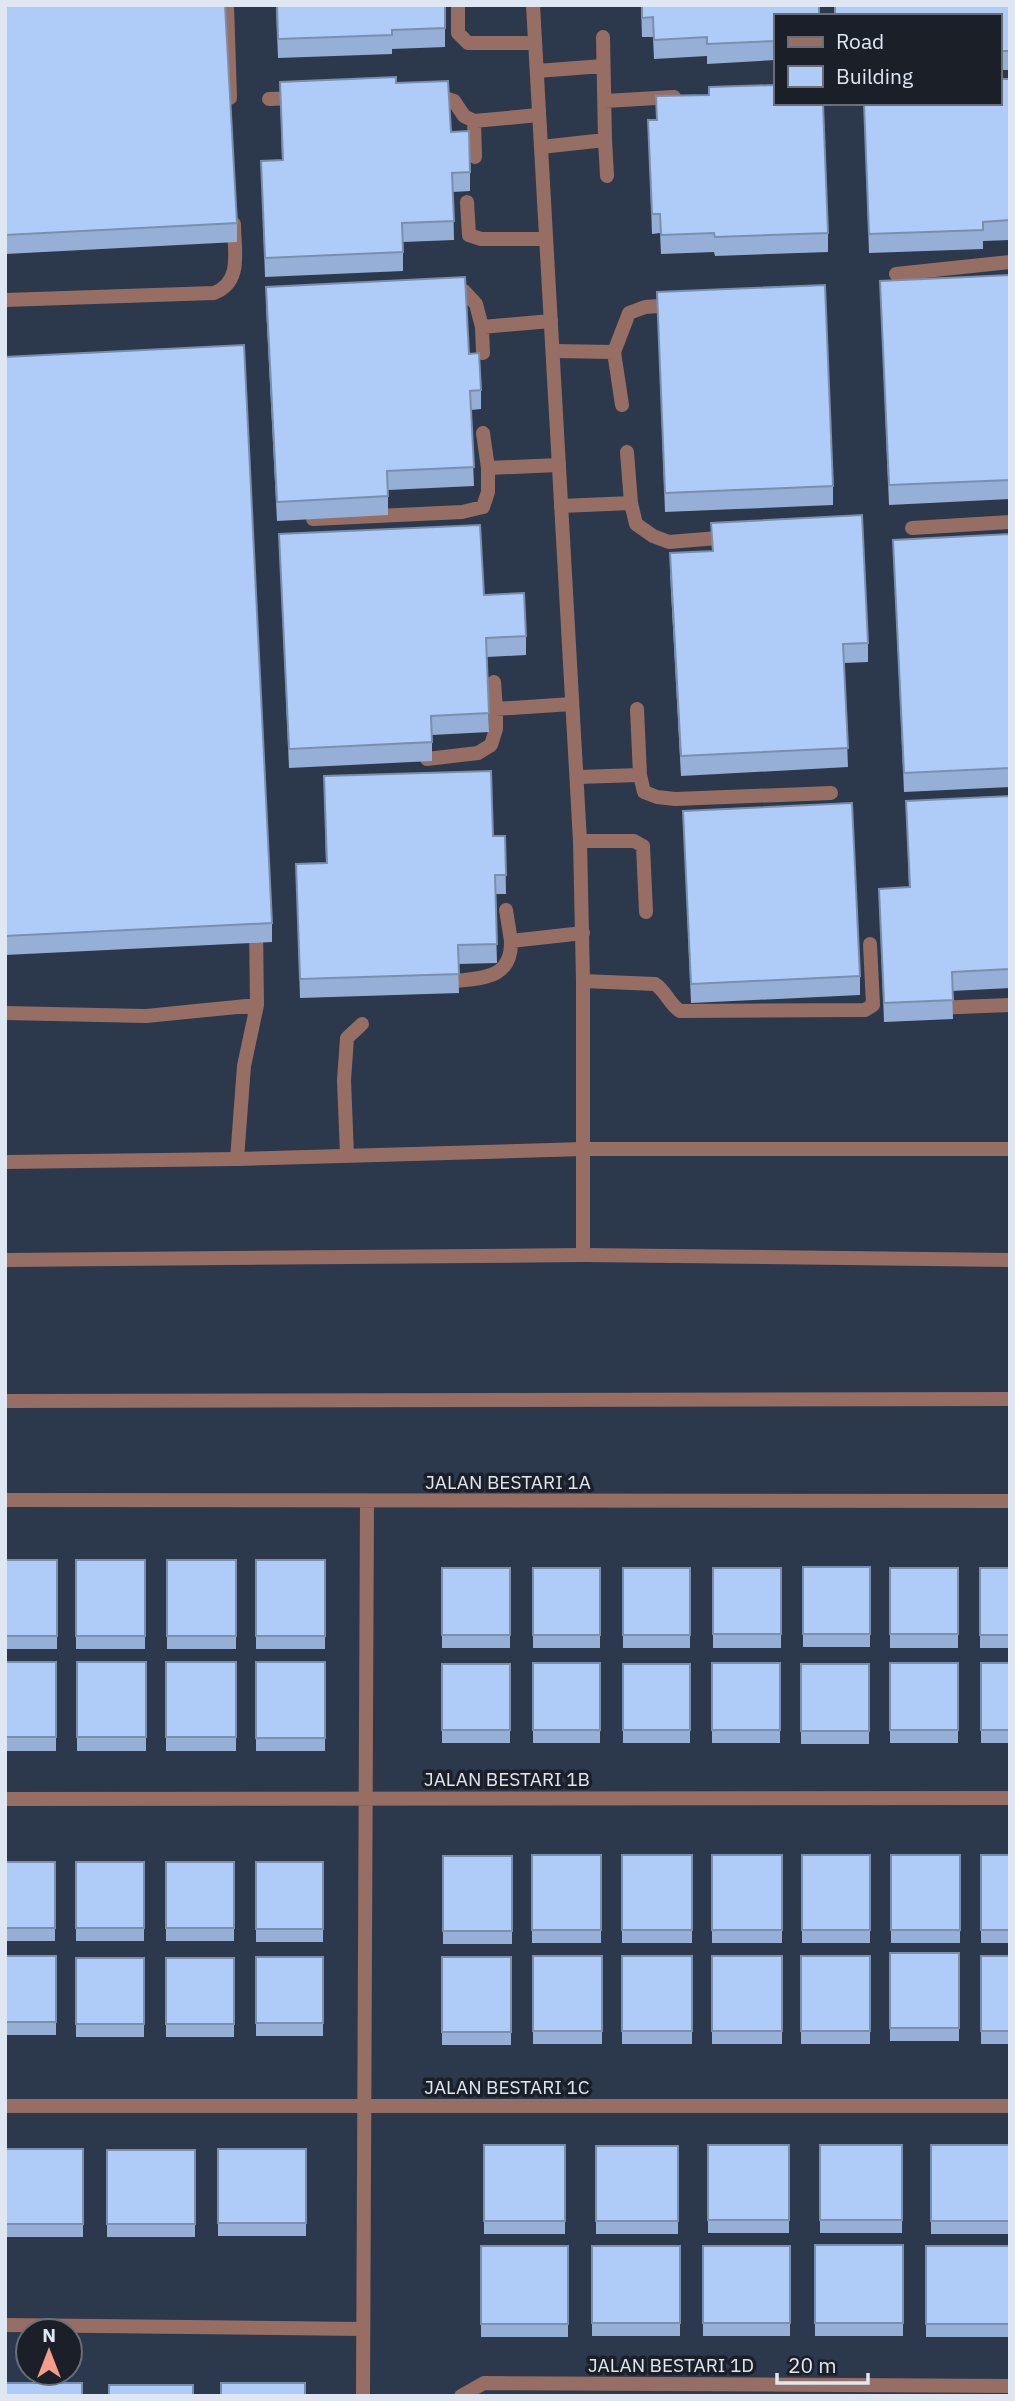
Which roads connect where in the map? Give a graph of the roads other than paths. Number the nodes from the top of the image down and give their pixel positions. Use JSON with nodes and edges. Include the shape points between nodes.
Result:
{"nodes":[{"id":1,"x":227,"y":5,"type":"edge"},
{"id":2,"x":458,"y":5,"type":"edge"},
{"id":3,"x":533,"y":5,"type":"edge"},
{"id":4,"x":603,"y":37,"type":"dead end"},
{"id":5,"x":535,"y":43,"type":"junction"},
{"id":6,"x":603,"y":66,"type":"junction"},
{"id":7,"x":537,"y":71,"type":"junction"},
{"id":8,"x":422,"y":94,"type":"edge"},
{"id":9,"x":684,"y":96,"type":"edge"},
{"id":10,"x":311,"y":97,"type":"edge"},
{"id":11,"x":269,"y":99,"type":"dead end"},
{"id":12,"x":605,"y":101,"type":"junction"},
{"id":13,"x":539,"y":115,"type":"junction"},
{"id":14,"x":230,"y":117,"type":"edge"},
{"id":15,"x":474,"y":121,"type":"junction"},
{"id":16,"x":605,"y":140,"type":"junction"},
{"id":17,"x":541,"y":147,"type":"junction"},
{"id":18,"x":475,"y":157,"type":"dead end"},
{"id":19,"x":607,"y":176,"type":"dead end"},
{"id":20,"x":467,"y":202,"type":"dead end"},
{"id":21,"x":233,"y":214,"type":"edge"},
{"id":22,"x":546,"y":239,"type":"junction"},
{"id":23,"x":1010,"y":262,"type":"edge"},
{"id":24,"x":897,"y":274,"type":"dead end"},
{"id":25,"x":430,"y":292,"type":"edge"},
{"id":26,"x":5,"y":300,"type":"edge"},
{"id":27,"x":686,"y":305,"type":"edge"},
{"id":28,"x":551,"y":321,"type":"junction"},
{"id":29,"x":482,"y":327,"type":"junction"},
{"id":30,"x":552,"y":351,"type":"junction"},
{"id":31,"x":614,"y":352,"type":"junction"},
{"id":32,"x":483,"y":353,"type":"dead end"},
{"id":33,"x":622,"y":405,"type":"dead end"},
{"id":34,"x":483,"y":433,"type":"dead end"},
{"id":35,"x":626,"y":452,"type":"dead end"},
{"id":36,"x":559,"y":466,"type":"junction"},
{"id":37,"x":488,"y":468,"type":"junction"},
{"id":38,"x":631,"y":503,"type":"junction"},
{"id":39,"x":561,"y":506,"type":"junction"},
{"id":40,"x":313,"y":519,"type":"edge"},
{"id":41,"x":1010,"y":522,"type":"edge"},
{"id":42,"x":912,"y":528,"type":"dead end"},
{"id":43,"x":747,"y":536,"type":"edge"},
{"id":44,"x":494,"y":682,"type":"dead end"},
{"id":45,"x":572,"y":704,"type":"junction"},
{"id":46,"x":496,"y":709,"type":"junction"},
{"id":47,"x":637,"y":709,"type":"dead end"},
{"id":48,"x":426,"y":759,"type":"edge"},
{"id":49,"x":640,"y":775,"type":"junction"},
{"id":50,"x":576,"y":777,"type":"junction"},
{"id":51,"x":831,"y":793,"type":"dead end"},
{"id":52,"x":580,"y":841,"type":"junction"},
{"id":53,"x":255,"y":909,"type":"edge"},
{"id":54,"x":506,"y":910,"type":"dead end"},
{"id":55,"x":646,"y":912,"type":"dead end"},
{"id":56,"x":583,"y":933,"type":"junction"},
{"id":57,"x":511,"y":940,"type":"junction"},
{"id":58,"x":870,"y":944,"type":"dead end"},
{"id":59,"x":455,"y":981,"type":"edge"},
{"id":60,"x":583,"y":981,"type":"junction"},
{"id":61,"x":257,"y":1005,"type":"junction"},
{"id":62,"x":1010,"y":1005,"type":"edge"},
{"id":63,"x":920,"y":1009,"type":"edge"},
{"id":64,"x":5,"y":1013,"type":"edge"},
{"id":65,"x":362,"y":1024,"type":"dead end"},
{"id":66,"x":584,"y":1149,"type":"junction"},
{"id":67,"x":1010,"y":1149,"type":"edge"},
{"id":68,"x":347,"y":1155,"type":"junction"},
{"id":69,"x":237,"y":1159,"type":"junction"},
{"id":70,"x":5,"y":1162,"type":"edge"},
{"id":71,"x":583,"y":1255,"type":"junction"},
{"id":72,"x":5,"y":1259,"type":"edge"},
{"id":73,"x":1010,"y":1259,"type":"edge"},
{"id":74,"x":1010,"y":1399,"type":"edge"},
{"id":75,"x":5,"y":1401,"type":"edge"},
{"id":76,"x":5,"y":1500,"type":"edge"},
{"id":77,"x":367,"y":1501,"type":"junction"},
{"id":78,"x":1010,"y":1501,"type":"edge"},
{"id":79,"x":367,"y":1798,"type":"junction"},
{"id":80,"x":1010,"y":1798,"type":"edge"},
{"id":81,"x":5,"y":1799,"type":"edge"},
{"id":82,"x":5,"y":2106,"type":"edge"},
{"id":83,"x":362,"y":2106,"type":"junction"},
{"id":84,"x":1010,"y":2106,"type":"edge"},
{"id":85,"x":5,"y":2325,"type":"edge"},
{"id":86,"x":363,"y":2329,"type":"junction"},
{"id":87,"x":1010,"y":2386,"type":"edge"},
{"id":88,"x":363,"y":2396,"type":"edge"},
{"id":89,"x":461,"y":2396,"type":"edge"}],
"edges":[{"from":1,"to":14,"type":"street"},
{"from":2,"to":5,"type":"street","via":[[458,33],[468,43]]},
{"from":3,"to":5,"type":"street"},
{"from":4,"to":6,"type":"street"},
{"from":5,"to":7,"type":"street"},
{"from":6,"to":7,"type":"street"},
{"from":6,"to":12,"type":"street"},
{"from":7,"to":13,"type":"street"},
{"from":8,"to":15,"type":"street","via":[[454,101],[464,116]]},
{"from":9,"to":12,"type":"street"},
{"from":10,"to":11,"type":"street"},
{"from":12,"to":16,"type":"street"},
{"from":13,"to":15,"type":"street"},
{"from":13,"to":17,"type":"street"},
{"from":15,"to":18,"type":"street"},
{"from":16,"to":17,"type":"street"},
{"from":16,"to":19,"type":"street"},
{"from":17,"to":22,"type":"street"},
{"from":20,"to":22,"type":"street","via":[[469,234],[481,239]]},
{"from":21,"to":26,"type":"street","via":[[233,278],[214,293]]},
{"from":22,"to":28,"type":"street"},
{"from":23,"to":24,"type":"street"},
{"from":25,"to":29,"type":"street","via":[[464,291],[475,304]]},
{"from":27,"to":31,"type":"street","via":[[645,307],[629,313]]},
{"from":28,"to":29,"type":"street"},
{"from":28,"to":30,"type":"street"},
{"from":29,"to":32,"type":"street"},
{"from":30,"to":31,"type":"street"},
{"from":30,"to":36,"type":"street"},
{"from":31,"to":33,"type":"street"},
{"from":34,"to":37,"type":"street"},
{"from":35,"to":38,"type":"street"},
{"from":36,"to":37,"type":"street"},
{"from":36,"to":39,"type":"street"},
{"from":37,"to":40,"type":"street","via":[[483,507],[462,512]]},
{"from":38,"to":39,"type":"street"},
{"from":38,"to":43,"type":"street","via":[[636,524],[669,542]]},
{"from":39,"to":45,"type":"street"},
{"from":41,"to":42,"type":"street"},
{"from":44,"to":46,"type":"street"},
{"from":45,"to":46,"type":"street"},
{"from":45,"to":50,"type":"street"},
{"from":46,"to":48,"type":"street","via":[[491,745],[478,753]]},
{"from":47,"to":49,"type":"street"},
{"from":49,"to":50,"type":"street"},
{"from":49,"to":51,"type":"street","via":[[644,792],[674,799]]},
{"from":50,"to":52,"type":"street"},
{"from":52,"to":55,"type":"street","via":[[634,841],[643,846]]},
{"from":52,"to":56,"type":"street"},
{"from":53,"to":61,"type":"street"},
{"from":54,"to":57,"type":"street"},
{"from":56,"to":57,"type":"street"},
{"from":56,"to":60,"type":"street"},
{"from":57,"to":59,"type":"street","via":[[511,956],[499,971],[486,978]]},
{"from":58,"to":60,"type":"street","via":[[873,1005],[865,1010],[680,1011],[655,984]]},
{"from":60,"to":66,"type":"street"},
{"from":61,"to":64,"type":"street","via":[[146,1016]]},
{"from":61,"to":69,"type":"street","via":[[244,1066]]},
{"from":62,"to":63,"type":"street"},
{"from":65,"to":68,"type":"street","via":[[347,1038]]},
{"from":66,"to":67,"type":"street"},
{"from":66,"to":68,"type":"street"},
{"from":66,"to":71,"type":"street"},
{"from":68,"to":69,"type":"street"},
{"from":69,"to":70,"type":"street"},
{"from":71,"to":72,"type":"street"},
{"from":71,"to":73,"type":"street"},
{"from":74,"to":75,"type":"street"},
{"from":76,"to":77,"type":"street","name":"JALAN BESTARI 1A"},
{"from":77,"to":78,"type":"street","name":"JALAN BESTARI 1A"},
{"from":77,"to":79,"type":"street"},
{"from":79,"to":80,"type":"street","name":"JALAN BESTARI 1B"},
{"from":79,"to":81,"type":"street","name":"JALAN BESTARI 1B"},
{"from":79,"to":83,"type":"street"},
{"from":82,"to":83,"type":"street","name":"JALAN BESTARI 1C"},
{"from":83,"to":84,"type":"street","name":"JALAN BESTARI 1C"},
{"from":83,"to":86,"type":"street"},
{"from":85,"to":86,"type":"street"},
{"from":86,"to":88,"type":"street"},
{"from":87,"to":89,"type":"street","name":"JALAN BESTARI 1D","via":[[484,2384]]}]}
